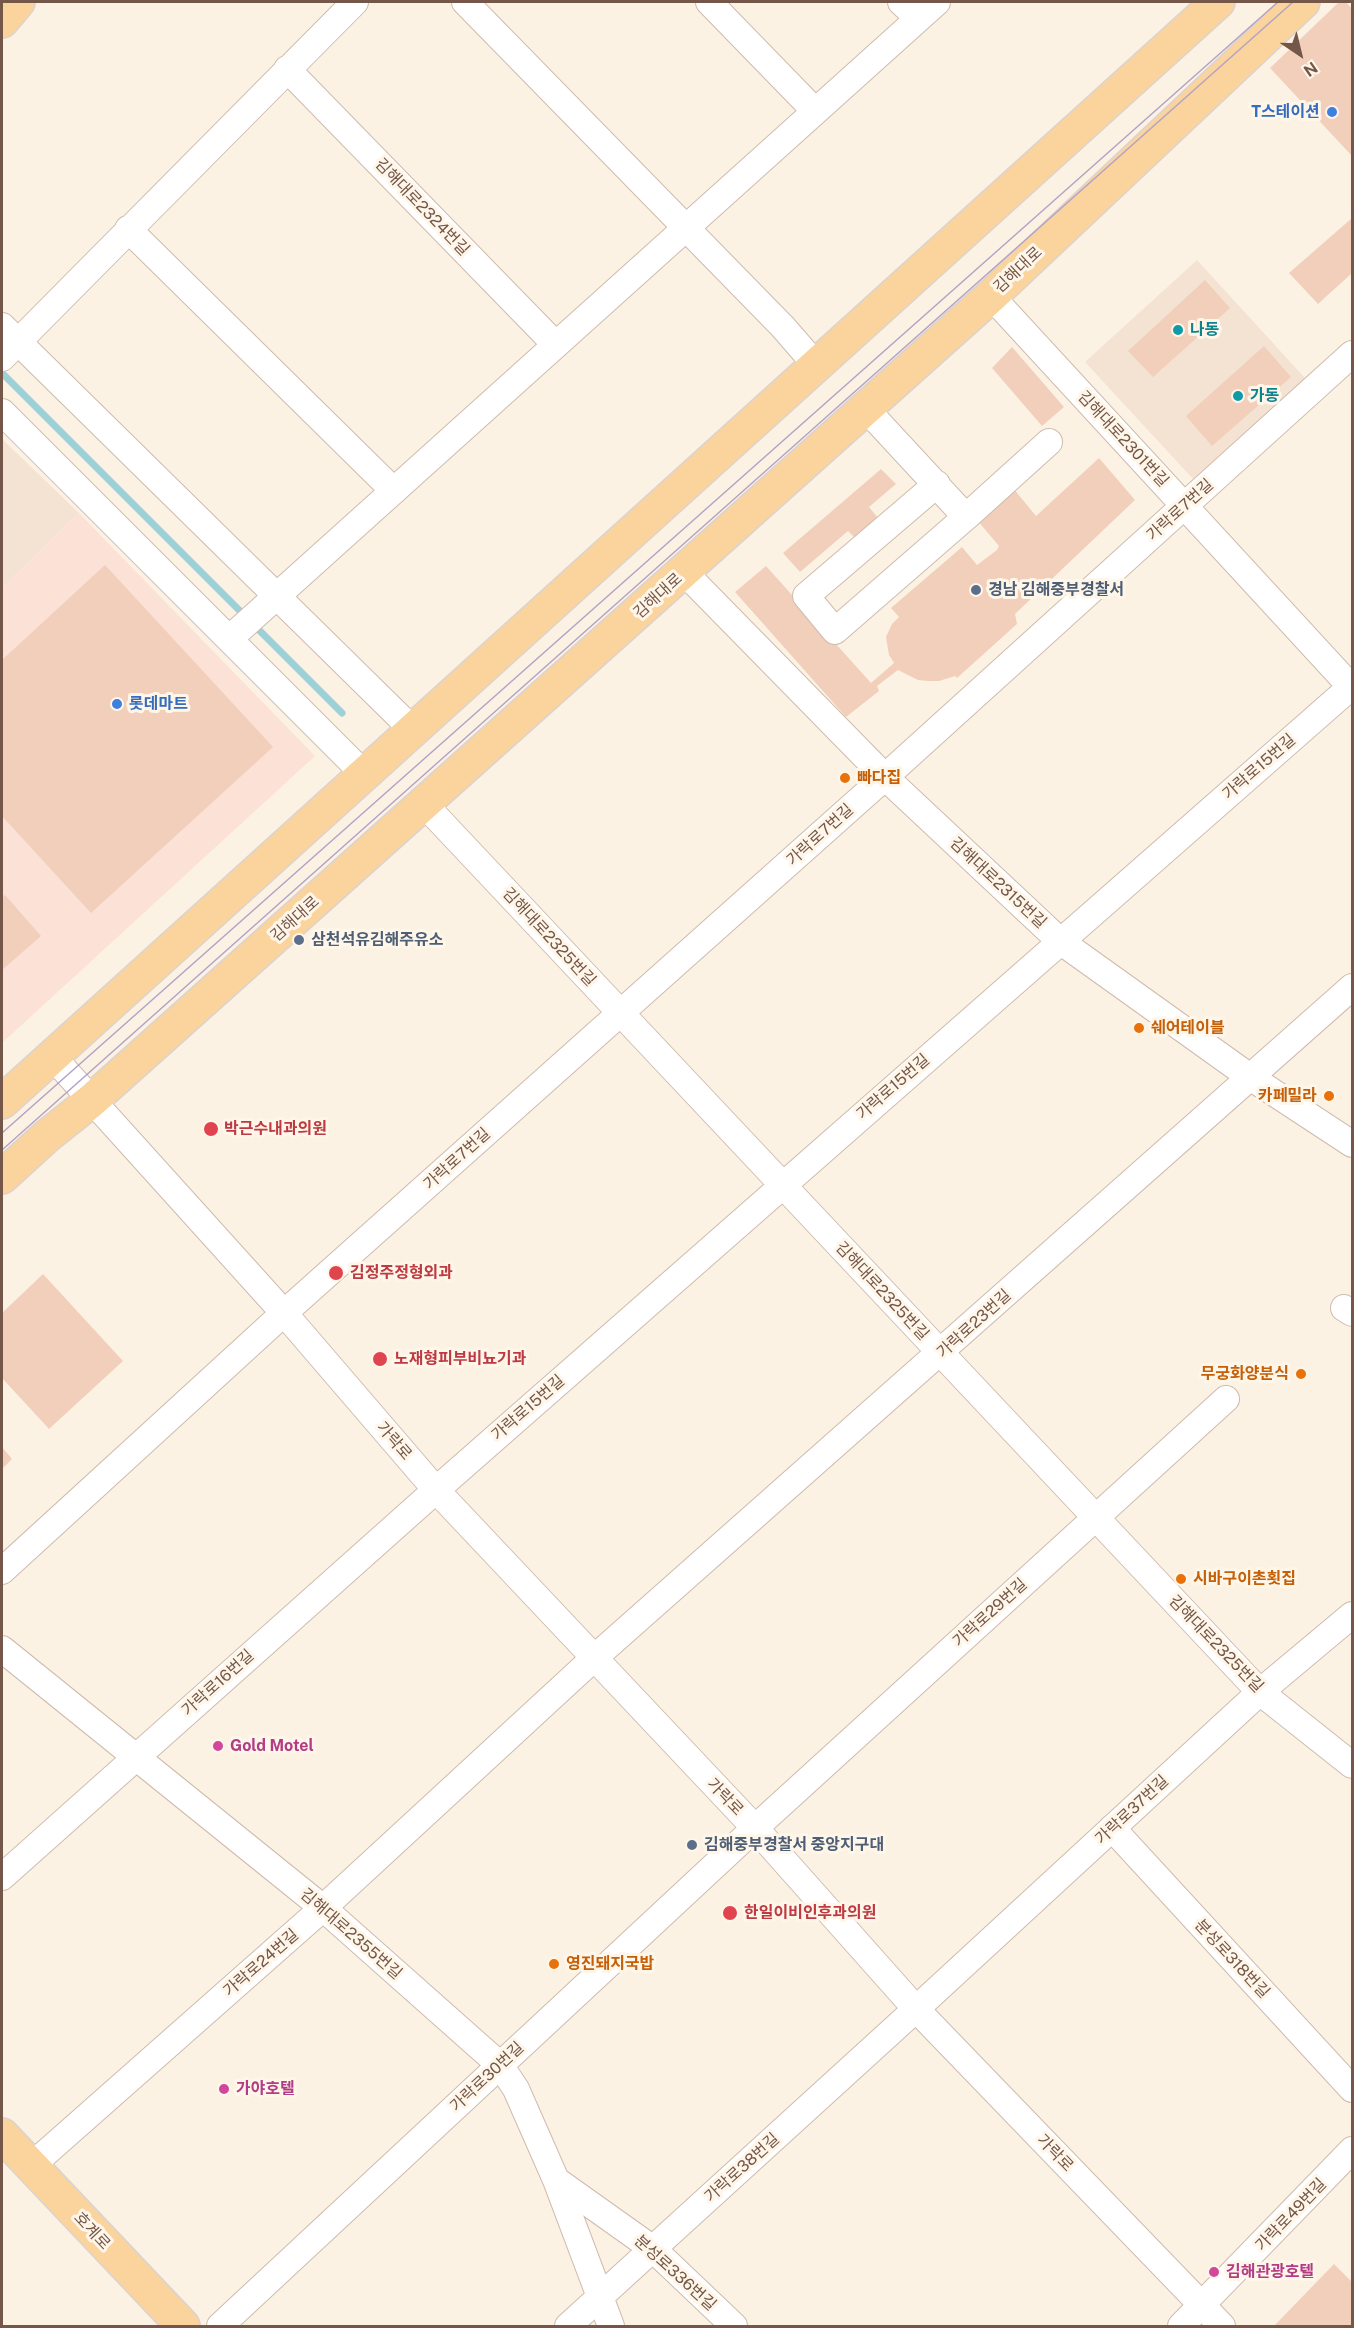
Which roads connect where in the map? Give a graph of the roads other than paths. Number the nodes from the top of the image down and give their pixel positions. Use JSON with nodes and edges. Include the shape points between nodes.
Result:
{"nodes":[{"id":1,"x":18,"y":2,"type":"edge"},
{"id":2,"x":355,"y":2,"type":"edge"},
{"id":3,"x":465,"y":2,"type":"edge"},
{"id":4,"x":709,"y":2,"type":"edge"},
{"id":5,"x":937,"y":2,"type":"edge"},
{"id":6,"x":1218,"y":2,"type":"edge"},
{"id":7,"x":1303,"y":2,"type":"edge"},
{"id":8,"x":910,"y":10,"type":"edge"},
{"id":9,"x":2,"y":21,"type":"edge"},
{"id":10,"x":288,"y":69,"type":"junction"},
{"id":11,"x":815,"y":111,"type":"junction"},
{"id":12,"x":686,"y":228,"type":"junction"},
{"id":13,"x":128,"y":229,"type":"junction"},
{"id":14,"x":991,"y":296,"type":"junction"},
{"id":15,"x":7,"y":342,"type":"edge"},
{"id":16,"x":556,"y":345,"type":"junction"},
{"id":17,"x":1353,"y":354,"type":"edge"},
{"id":18,"x":816,"y":365,"type":"junction"},
{"id":19,"x":866,"y":409,"type":"junction"},
{"id":20,"x":2,"y":412,"type":"edge"},
{"id":21,"x":1049,"y":442,"type":"dead end"},
{"id":22,"x":937,"y":484,"type":"junction"},
{"id":23,"x":394,"y":491,"type":"junction"},
{"id":24,"x":1185,"y":506,"type":"junction"},
{"id":25,"x":966,"y":518,"type":"junction"},
{"id":26,"x":684,"y":572,"type":"junction"},
{"id":27,"x":276,"y":596,"type":"junction"},
{"id":28,"x":242,"y":627,"type":"junction"},
{"id":29,"x":1352,"y":687,"type":"edge"},
{"id":30,"x":413,"y":730,"type":"junction"},
{"id":31,"x":364,"y":774,"type":"junction"},
{"id":32,"x":885,"y":777,"type":"junction"},
{"id":33,"x":424,"y":804,"type":"junction"},
{"id":34,"x":1060,"y":941,"type":"junction"},
{"id":35,"x":1353,"y":987,"type":"edge"},
{"id":36,"x":620,"y":1013,"type":"junction"},
{"id":37,"x":52,"y":1056,"type":"junction"},
{"id":38,"x":1251,"y":1077,"type":"junction"},
{"id":39,"x":91,"y":1101,"type":"junction"},
{"id":40,"x":2,"y":1102,"type":"edge"},
{"id":41,"x":1353,"y":1144,"type":"edge"},
{"id":42,"x":2,"y":1177,"type":"edge"},
{"id":43,"x":782,"y":1185,"type":"junction"},
{"id":44,"x":284,"y":1313,"type":"junction"},
{"id":45,"x":941,"y":1353,"type":"junction"},
{"id":46,"x":1226,"y":1399,"type":"dead end"},
{"id":47,"x":436,"y":1490,"type":"junction"},
{"id":48,"x":1095,"y":1517,"type":"junction"},
{"id":49,"x":2,"y":1571,"type":"edge"},
{"id":50,"x":1353,"y":1615,"type":"edge"},
{"id":51,"x":2,"y":1649,"type":"edge"},
{"id":52,"x":593,"y":1659,"type":"junction"},
{"id":53,"x":1260,"y":1692,"type":"junction"},
{"id":54,"x":134,"y":1757,"type":"junction"},
{"id":55,"x":1353,"y":1765,"type":"edge"},
{"id":56,"x":755,"y":1828,"type":"junction"},
{"id":57,"x":1112,"y":1828,"type":"junction"},
{"id":58,"x":2,"y":1877,"type":"edge"},
{"id":59,"x":323,"y":1908,"type":"junction"},
{"id":60,"x":916,"y":2009,"type":"junction"},
{"id":61,"x":500,"y":2065,"type":"junction"},
{"id":62,"x":1353,"y":2089,"type":"edge"},
{"id":63,"x":2,"y":2135,"type":"edge"},
{"id":64,"x":1350,"y":2157,"type":"edge"},
{"id":65,"x":31,"y":2166,"type":"junction"},
{"id":66,"x":556,"y":2180,"type":"junction"},
{"id":67,"x":653,"y":2249,"type":"junction"},
{"id":68,"x":601,"y":2297,"type":"junction"},
{"id":69,"x":1204,"y":2306,"type":"junction"},
{"id":70,"x":183,"y":2326,"type":"edge"},
{"id":71,"x":220,"y":2326,"type":"edge"},
{"id":72,"x":568,"y":2326,"type":"edge"},
{"id":73,"x":611,"y":2326,"type":"edge"},
{"id":74,"x":734,"y":2326,"type":"edge"},
{"id":75,"x":1181,"y":2326,"type":"edge"},
{"id":76,"x":1222,"y":2326,"type":"edge"}],
"edges":[{"from":1,"to":9,"type":"main road"},
{"from":2,"to":10,"type":"street"},
{"from":3,"to":12,"type":"street"},
{"from":4,"to":11,"type":"street"},
{"from":5,"to":8,"type":"street"},
{"from":6,"to":18,"type":"main road"},
{"from":7,"to":14,"type":"main road","name":"김해대로"},
{"from":8,"to":11,"type":"street"},
{"from":10,"to":13,"type":"street"},
{"from":10,"to":16,"type":"street","name":"김해대로2324번길"},
{"from":11,"to":12,"type":"street"},
{"from":12,"to":16,"type":"street"},
{"from":12,"to":18,"type":"street"},
{"from":13,"to":15,"type":"street"},
{"from":13,"to":23,"type":"street"},
{"from":14,"to":19,"type":"main road","name":"김해대로"},
{"from":14,"to":24,"type":"street","name":"김해대로2301번길"},
{"from":15,"to":27,"type":"street"},
{"from":16,"to":23,"type":"street"},
{"from":17,"to":24,"type":"street","name":"가락로7번길"},
{"from":18,"to":30,"type":"main road"},
{"from":19,"to":22,"type":"street"},
{"from":19,"to":26,"type":"main road","name":"김해대로"},
{"from":20,"to":28,"type":"street"},
{"from":21,"to":25,"type":"street"},
{"from":22,"to":25,"type":"street"},
{"from":22,"to":25,"type":"street","via":[[806,596],[835,631]]},
{"from":23,"to":27,"type":"street"},
{"from":24,"to":29,"type":"street","name":"김해대로2301번길"},
{"from":24,"to":32,"type":"street","name":"가락로7번길"},
{"from":26,"to":32,"type":"street","name":"김해대로2315번길"},
{"from":26,"to":33,"type":"main road","name":"김해대로"},
{"from":27,"to":28,"type":"street"},
{"from":27,"to":30,"type":"street"},
{"from":28,"to":31,"type":"street"},
{"from":29,"to":34,"type":"street","name":"가락로15번길"},
{"from":30,"to":31,"type":"main road"},
{"from":31,"to":37,"type":"main road"},
{"from":32,"to":34,"type":"street","name":"김해대로2315번길"},
{"from":32,"to":36,"type":"street","name":"가락로7번길"},
{"from":33,"to":36,"type":"street","name":"김해대로2325번길"},
{"from":33,"to":39,"type":"main road","name":"김해대로"},
{"from":34,"to":38,"type":"street","name":"김해대로2315번길"},
{"from":34,"to":43,"type":"street","name":"가락로15번길"},
{"from":35,"to":38,"type":"street","name":"가락로23번길"},
{"from":36,"to":43,"type":"street","name":"김해대로2325번길"},
{"from":36,"to":44,"type":"street","name":"가락로7번길"},
{"from":37,"to":39,"type":"street","name":"가락로"},
{"from":37,"to":40,"type":"main road"},
{"from":38,"to":41,"type":"street","name":"김해대로2315번길"},
{"from":38,"to":45,"type":"street","name":"가락로23번길"},
{"from":39,"to":42,"type":"main road","name":"김해대로"},
{"from":39,"to":44,"type":"street","name":"가락로"},
{"from":43,"to":45,"type":"street","name":"김해대로2325번길"},
{"from":43,"to":47,"type":"street","name":"가락로15번길"},
{"from":44,"to":47,"type":"street","name":"가락로"},
{"from":44,"to":49,"type":"street"},
{"from":45,"to":48,"type":"street","name":"김해대로2325번길"},
{"from":45,"to":52,"type":"street","name":"가락로23번길"},
{"from":46,"to":48,"type":"street","name":"가락로29번길"},
{"from":47,"to":52,"type":"street","name":"가락로"},
{"from":47,"to":54,"type":"street","name":"가락로16번길"},
{"from":48,"to":53,"type":"street","name":"김해대로2325번길"},
{"from":48,"to":56,"type":"street","name":"가락로29번길"},
{"from":50,"to":53,"type":"street","name":"가락로37번길"},
{"from":51,"to":54,"type":"street","name":"김해대로2355번길"},
{"from":52,"to":56,"type":"street","name":"가락로"},
{"from":52,"to":59,"type":"street","name":"가락로24번길"},
{"from":53,"to":55,"type":"street","name":"김해대로2325번길"},
{"from":53,"to":57,"type":"street","name":"가락로37번길"},
{"from":54,"to":58,"type":"street","name":"가락로16번길"},
{"from":54,"to":59,"type":"street","name":"김해대로2355번길"},
{"from":56,"to":60,"type":"street","name":"가락로"},
{"from":56,"to":61,"type":"street","name":"가락로30번길"},
{"from":57,"to":60,"type":"street","name":"가락로37번길"},
{"from":57,"to":62,"type":"street","name":"분성로318번길"},
{"from":59,"to":61,"type":"street","name":"김해대로2355번길"},
{"from":59,"to":65,"type":"street","name":"가락로24번길"},
{"from":60,"to":67,"type":"street","name":"가락로38번길"},
{"from":60,"to":69,"type":"street","name":"가락로"},
{"from":61,"to":66,"type":"street","name":"김해대로2355번길","via":[[516,2089]]},
{"from":61,"to":71,"type":"street","name":"가락로30번길"},
{"from":63,"to":65,"type":"main road","name":"호계로"},
{"from":64,"to":69,"type":"street","name":"가락로49번길"},
{"from":65,"to":70,"type":"main road","name":"호계로"},
{"from":66,"to":67,"type":"street","name":"분성로336번길"},
{"from":66,"to":68,"type":"street","name":"김해대로2355번길"},
{"from":67,"to":68,"type":"street","name":"가락로38번길"},
{"from":67,"to":74,"type":"street","name":"분성로336번길"},
{"from":68,"to":72,"type":"street","name":"가락로38번길"},
{"from":68,"to":73,"type":"street","name":"김해대로2355번길"},
{"from":69,"to":75,"type":"street","name":"가락로49번길"},
{"from":69,"to":76,"type":"street","name":"가락로"}]}
